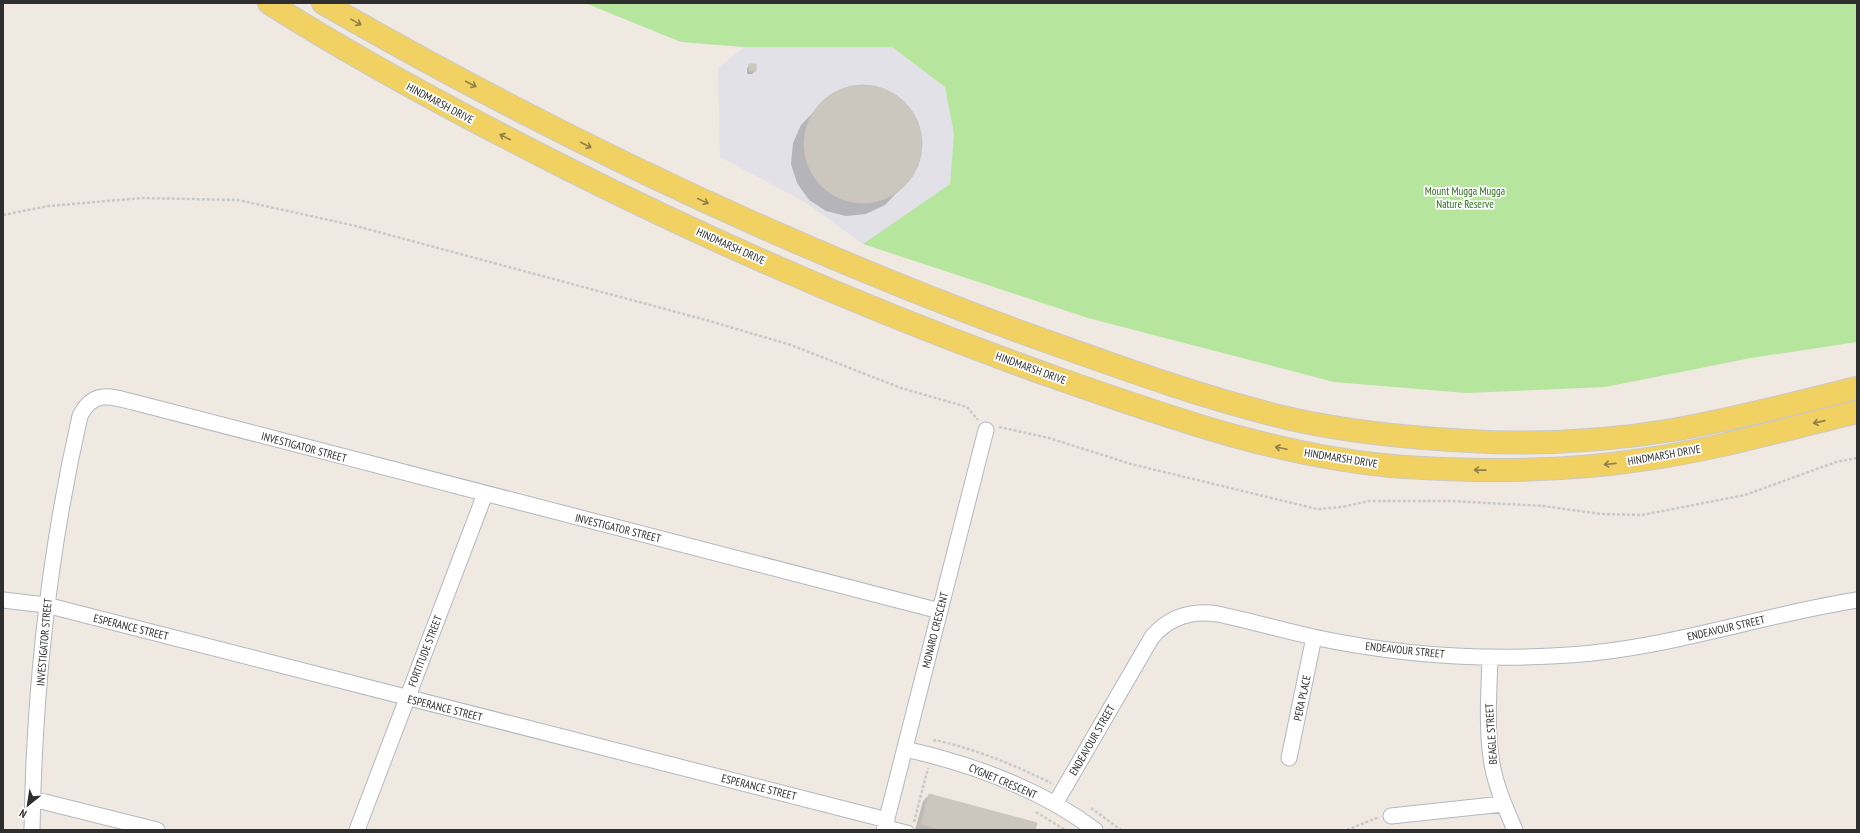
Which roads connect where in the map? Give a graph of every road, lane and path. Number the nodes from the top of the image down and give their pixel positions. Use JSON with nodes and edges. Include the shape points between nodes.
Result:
{"nodes":[{"id":1,"x":269,"y":3,"type":"edge"},
{"id":2,"x":323,"y":3,"type":"edge"},
{"id":3,"x":3,"y":215,"type":"edge"},
{"id":4,"x":1857,"y":388,"type":"edge"},
{"id":5,"x":1857,"y":412,"type":"edge"},
{"id":6,"x":986,"y":430,"type":"junction"},
{"id":7,"x":1857,"y":458,"type":"edge"},
{"id":8,"x":485,"y":494,"type":"junction"},
{"id":9,"x":3,"y":600,"type":"edge"},
{"id":10,"x":1857,"y":600,"type":"edge"},
{"id":11,"x":46,"y":605,"type":"junction"},
{"id":12,"x":940,"y":611,"type":"junction"},
{"id":13,"x":1314,"y":637,"type":"junction"},
{"id":14,"x":1490,"y":657,"type":"junction"},
{"id":15,"x":407,"y":698,"type":"junction"},
{"id":16,"x":935,"y":740,"type":"dead end"},
{"id":17,"x":905,"y":749,"type":"junction"},
{"id":18,"x":931,"y":755,"type":"junction"},
{"id":19,"x":1290,"y":758,"type":"dead end"},
{"id":20,"x":928,"y":770,"type":"junction"},
{"id":21,"x":934,"y":772,"type":"dead end"},
{"id":22,"x":33,"y":799,"type":"junction"},
{"id":23,"x":1055,"y":804,"type":"junction"},
{"id":24,"x":1503,"y":804,"type":"junction"},
{"id":25,"x":1031,"y":808,"type":"dead end"},
{"id":26,"x":1391,"y":816,"type":"joint"},
{"id":27,"x":885,"y":825,"type":"edge"},
{"id":28,"x":32,"y":830,"type":"edge"},
{"id":29,"x":157,"y":830,"type":"edge"},
{"id":30,"x":357,"y":830,"type":"edge"},
{"id":31,"x":909,"y":830,"type":"edge"},
{"id":32,"x":912,"y":830,"type":"edge"},
{"id":33,"x":1065,"y":830,"type":"edge"},
{"id":34,"x":1095,"y":830,"type":"edge"},
{"id":35,"x":1347,"y":830,"type":"edge"},
{"id":36,"x":1515,"y":830,"type":"edge"}],
"edges":[{"from":5,"to":1,"type":"main road","name":"HINDMARSH DRIVE","one_way":true,"via":[[1683,453],[1634,461],[1559,468],[1501,470],[1400,467],[1340,459],[1254,441],[1155,412],[1018,364],[869,306],[735,249],[617,194],[472,120],[368,63]]},
{"from":2,"to":4,"type":"main road","one_way":true,"via":[[592,148],[793,241],[962,310],[1084,355],[1256,410],[1336,427],[1401,436],[1470,441],[1556,442],[1673,430]]},
{"from":3,"to":6,"type":"path","via":[[48,206],[143,198],[238,200],[356,226],[791,345],[902,388],[967,407]]},
{"from":6,"to":7,"type":"path","via":[[1002,426],[1131,464],[1317,508],[1342,507],[1368,501],[1451,500],[1543,506],[1602,514],[1642,515],[1745,495],[1836,462]]},
{"from":6,"to":12,"type":"street","name":"MONARO CRESCENT"},
{"from":8,"to":11,"type":"street","name":"INVESTIGATOR STREET","via":[[104,396],[84,408],[80,416]]},
{"from":8,"to":12,"type":"street","name":"INVESTIGATOR STREET"},
{"from":8,"to":15,"type":"street","name":"FORTITUDE STREET"},
{"from":9,"to":11,"type":"street","name":"ESPERANCE STREET"},
{"from":10,"to":14,"type":"street","name":"ENDEAVOUR STREET","via":[[1640,646],[1569,655]]},
{"from":11,"to":15,"type":"street","name":"ESPERANCE STREET"},
{"from":11,"to":22,"type":"street","name":"INVESTIGATOR STREET"},
{"from":12,"to":17,"type":"street","name":"MONARO CRESCENT"},
{"from":13,"to":14,"type":"street","name":"ENDEAVOUR STREET","via":[[1422,653]]},
{"from":13,"to":19,"type":"street","name":"PERA PLACE"},
{"from":13,"to":23,"type":"street","name":"ENDEAVOUR STREET","via":[[1203,612],[1170,621],[1152,637]]},
{"from":14,"to":24,"type":"street","name":"BEAGLE STREET","via":[[1490,749]]},
{"from":15,"to":27,"type":"street","name":"ESPERANCE STREET"},
{"from":15,"to":30,"type":"street","name":"FORTITUDE STREET"},
{"from":16,"to":18,"type":"path"},
{"from":17,"to":18,"type":"street","name":"CYGNET CRESCENT"},
{"from":17,"to":27,"type":"street","name":"MONARO CRESCENT"},
{"from":18,"to":20,"type":"path"},
{"from":18,"to":23,"type":"street","name":"CYGNET CRESCENT","via":[[997,776]]},
{"from":20,"to":21,"type":"path"},
{"from":20,"to":32,"type":"path"},
{"from":22,"to":28,"type":"street","name":"INVESTIGATOR STREET"},
{"from":22,"to":29,"type":"street"},
{"from":23,"to":34,"type":"street","name":"CYGNET CRESCENT"},
{"from":24,"to":26,"type":"street"},
{"from":24,"to":36,"type":"street","name":"BEAGLE STREET"},
{"from":25,"to":33,"type":"path"},
{"from":26,"to":35,"type":"path","via":[[1376,817]]},
{"from":27,"to":31,"type":"lane"}]}
